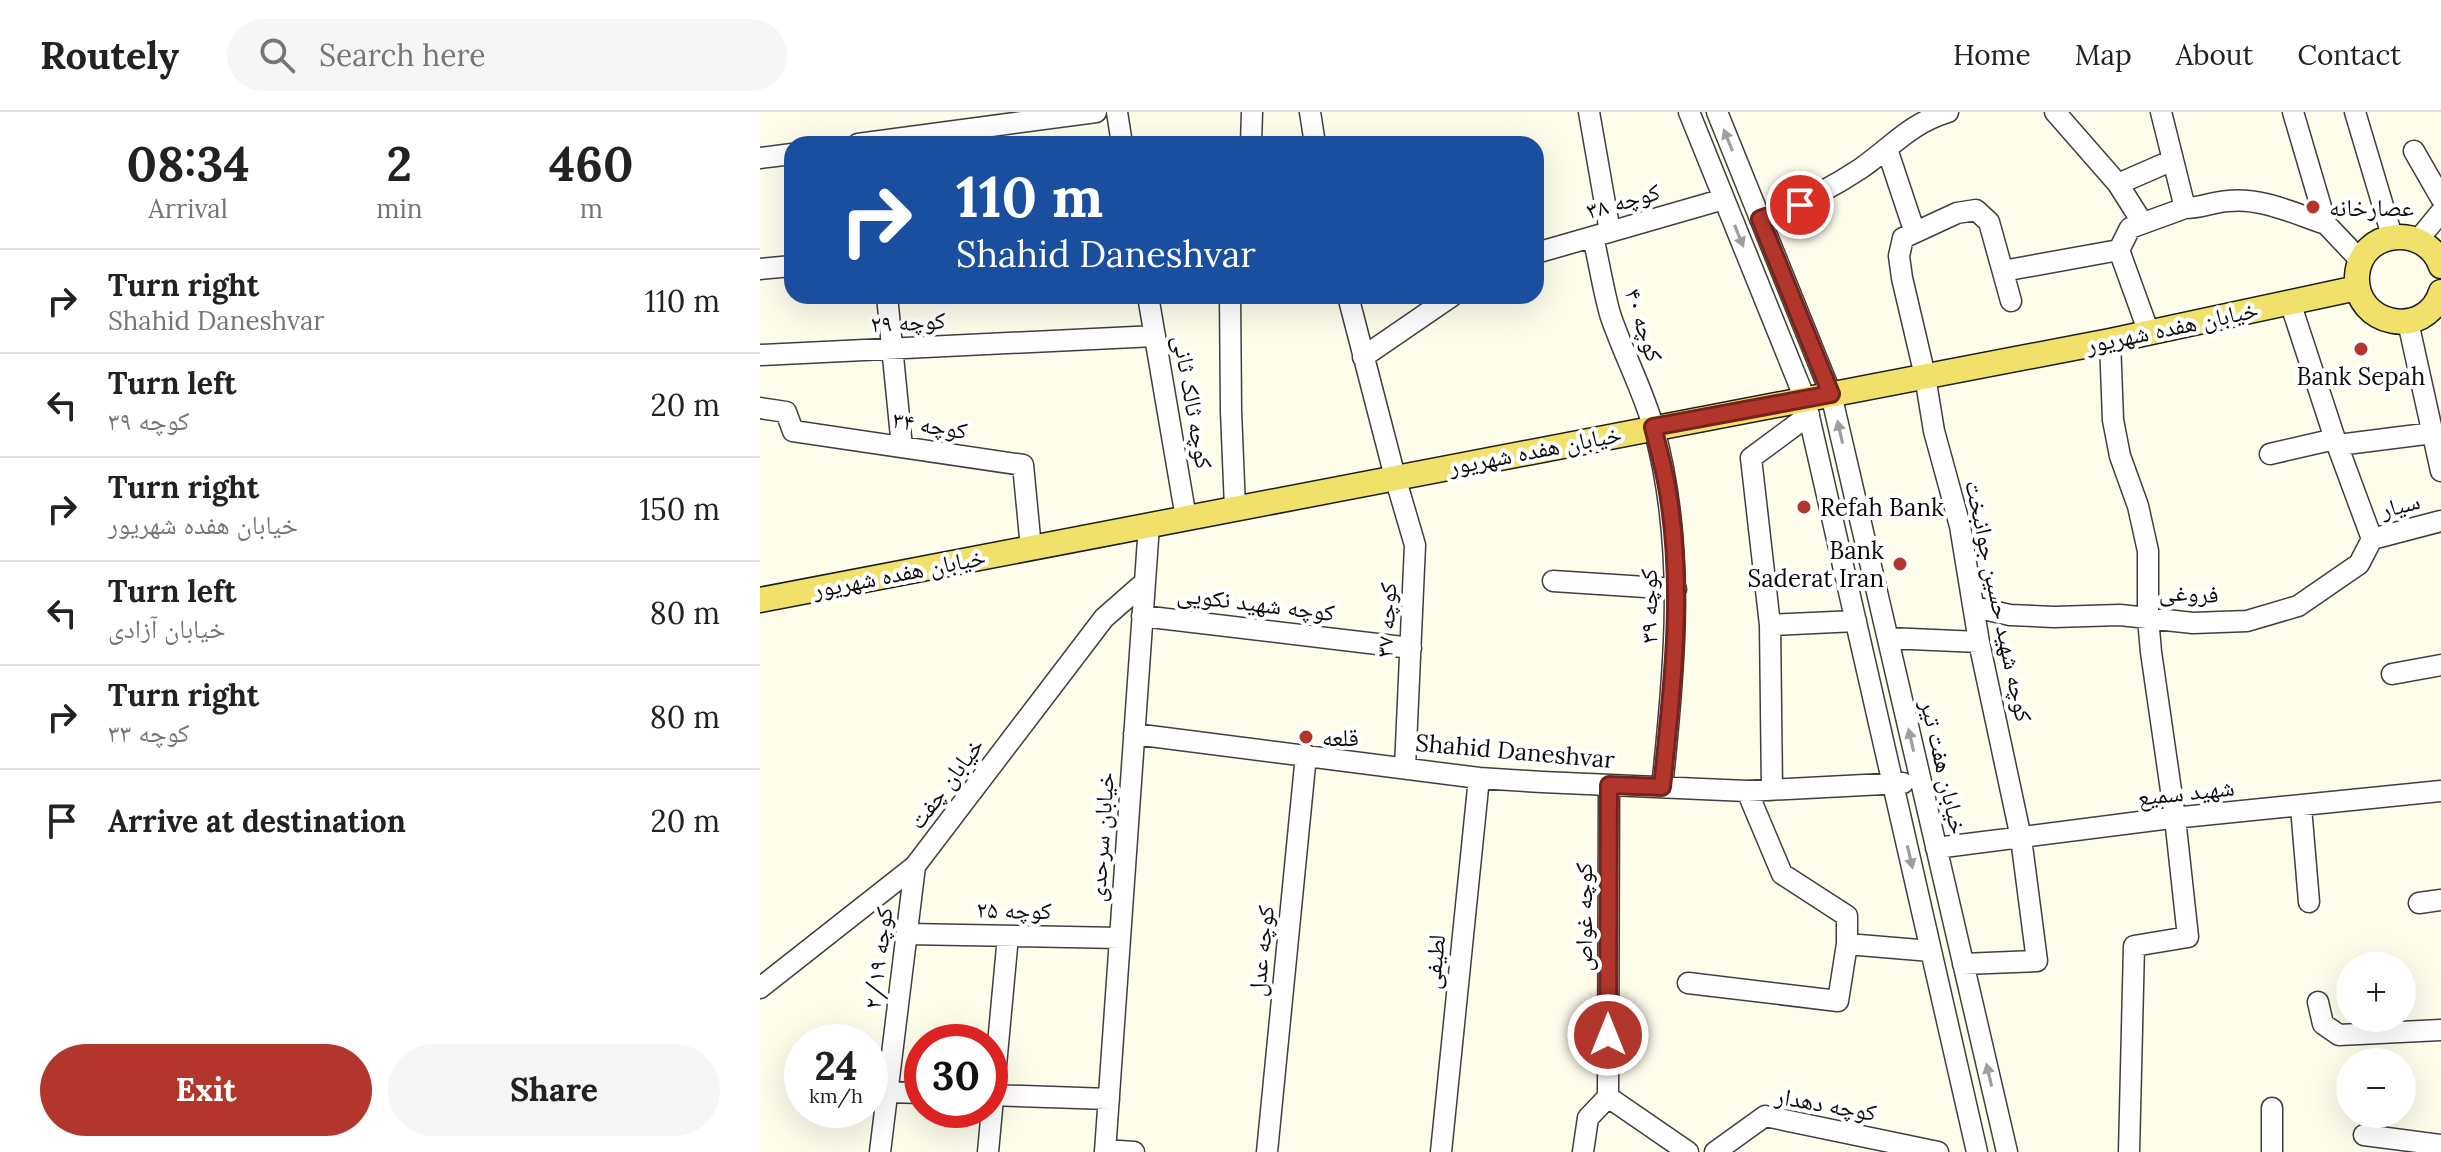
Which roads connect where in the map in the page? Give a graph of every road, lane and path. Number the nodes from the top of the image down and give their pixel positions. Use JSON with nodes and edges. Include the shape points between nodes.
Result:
{"nodes":[{"id":1,"x":1096,"y":112,"type":"edge"},
{"id":2,"x":1117,"y":112,"type":"edge"},
{"id":3,"x":1252,"y":112,"type":"edge"},
{"id":4,"x":1310,"y":112,"type":"edge"},
{"id":5,"x":1589,"y":112,"type":"edge"},
{"id":6,"x":1689,"y":112,"type":"edge"},
{"id":7,"x":1717,"y":112,"type":"edge"},
{"id":8,"x":1948,"y":112,"type":"edge"},
{"id":9,"x":2055,"y":112,"type":"edge"},
{"id":10,"x":2161,"y":112,"type":"edge"},
{"id":11,"x":2293,"y":112,"type":"edge"},
{"id":12,"x":2355,"y":112,"type":"edge"},
{"id":13,"x":918,"y":136,"type":"edge"},
{"id":14,"x":1121,"y":136,"type":"edge"},
{"id":15,"x":1251,"y":136,"type":"edge"},
{"id":16,"x":1314,"y":136,"type":"edge"},
{"id":17,"x":1887,"y":149,"type":"junction"},
{"id":18,"x":2414,"y":151,"type":"dead end"},
{"id":19,"x":784,"y":155,"type":"edge"},
{"id":20,"x":760,"y":158,"type":"edge"},
{"id":21,"x":2173,"y":160,"type":"junction"},
{"id":22,"x":2118,"y":184,"type":"junction"},
{"id":23,"x":2441,"y":198,"type":"edge"},
{"id":24,"x":1724,"y":199,"type":"junction"},
{"id":25,"x":2185,"y":208,"type":"junction"},
{"id":26,"x":2441,"y":212,"type":"edge"},
{"id":27,"x":1760,"y":219,"type":"junction"},
{"id":28,"x":2142,"y":222,"type":"junction"},
{"id":29,"x":2326,"y":224,"type":"junction"},
{"id":30,"x":1914,"y":230,"type":"junction"},
{"id":31,"x":1602,"y":234,"type":"junction"},
{"id":32,"x":2392,"y":236,"type":"junction"},
{"id":33,"x":2418,"y":240,"type":"junction"},
{"id":34,"x":2119,"y":250,"type":"junction"},
{"id":35,"x":1544,"y":251,"type":"edge"},
{"id":36,"x":2361,"y":261,"type":"junction"},
{"id":37,"x":2441,"y":266,"type":"edge"},
{"id":38,"x":784,"y":267,"type":"edge"},
{"id":39,"x":760,"y":269,"type":"edge"},
{"id":40,"x":2003,"y":271,"type":"junction"},
{"id":41,"x":2357,"y":288,"type":"junction"},
{"id":42,"x":2441,"y":292,"type":"edge"},
{"id":43,"x":2011,"y":301,"type":"dead end"},
{"id":44,"x":2290,"y":302,"type":"junction"},
{"id":45,"x":888,"y":304,"type":"edge"},
{"id":46,"x":1149,"y":304,"type":"edge"},
{"id":47,"x":1230,"y":304,"type":"edge"},
{"id":48,"x":1350,"y":304,"type":"edge"},
{"id":49,"x":1440,"y":304,"type":"edge"},
{"id":50,"x":2408,"y":322,"type":"junction"},
{"id":51,"x":1803,"y":324,"type":"junction"},
{"id":52,"x":2149,"y":333,"type":"junction"},
{"id":53,"x":1779,"y":334,"type":"junction"},
{"id":54,"x":1155,"y":336,"type":"junction"},
{"id":55,"x":2110,"y":341,"type":"junction"},
{"id":56,"x":892,"y":349,"type":"junction"},
{"id":57,"x":760,"y":355,"type":"edge"},
{"id":58,"x":1363,"y":357,"type":"junction"},
{"id":59,"x":1925,"y":376,"type":"junction"},
{"id":60,"x":1831,"y":394,"type":"junction"},
{"id":61,"x":1807,"y":407,"type":"junction"},
{"id":62,"x":760,"y":408,"type":"edge"},
{"id":63,"x":1653,"y":427,"type":"junction"},
{"id":64,"x":2433,"y":433,"type":"junction"},
{"id":65,"x":2336,"y":442,"type":"junction"},
{"id":66,"x":902,"y":447,"type":"junction"},
{"id":67,"x":2270,"y":454,"type":"dead end"},
{"id":68,"x":2441,"y":471,"type":"edge"},
{"id":69,"x":1849,"y":473,"type":"junction"},
{"id":70,"x":1395,"y":477,"type":"junction"},
{"id":71,"x":1824,"y":479,"type":"junction"},
{"id":72,"x":1235,"y":508,"type":"junction"},
{"id":73,"x":1186,"y":518,"type":"junction"},
{"id":74,"x":2441,"y":521,"type":"edge"},
{"id":75,"x":1149,"y":525,"type":"junction"},
{"id":76,"x":2372,"y":539,"type":"junction"},
{"id":77,"x":1031,"y":548,"type":"junction"},
{"id":78,"x":1553,"y":581,"type":"dead end"},
{"id":79,"x":1145,"y":582,"type":"junction"},
{"id":80,"x":1676,"y":589,"type":"junction"},
{"id":81,"x":760,"y":600,"type":"edge"},
{"id":82,"x":1974,"y":607,"type":"junction"},
{"id":83,"x":1142,"y":616,"type":"junction"},
{"id":84,"x":2148,"y":618,"type":"junction"},
{"id":85,"x":1856,"y":621,"type":"junction"},
{"id":86,"x":1770,"y":625,"type":"junction"},
{"id":87,"x":1888,"y":638,"type":"junction"},
{"id":88,"x":1979,"y":642,"type":"junction"},
{"id":89,"x":1411,"y":648,"type":"junction"},
{"id":90,"x":2441,"y":665,"type":"edge"},
{"id":91,"x":2392,"y":674,"type":"dead end"},
{"id":92,"x":1134,"y":734,"type":"junction"},
{"id":93,"x":1306,"y":755,"type":"junction"},
{"id":94,"x":1405,"y":768,"type":"junction"},
{"id":95,"x":1479,"y":778,"type":"junction"},
{"id":96,"x":1921,"y":782,"type":"junction"},
{"id":97,"x":1893,"y":784,"type":"junction"},
{"id":98,"x":1609,"y":785,"type":"junction"},
{"id":99,"x":1662,"y":787,"type":"junction"},
{"id":100,"x":1772,"y":790,"type":"junction"},
{"id":101,"x":1747,"y":791,"type":"junction"},
{"id":102,"x":2441,"y":791,"type":"edge"},
{"id":103,"x":2301,"y":807,"type":"junction"},
{"id":104,"x":2175,"y":818,"type":"junction"},
{"id":105,"x":2021,"y":838,"type":"junction"},
{"id":106,"x":1936,"y":848,"type":"junction"},
{"id":107,"x":915,"y":866,"type":"junction"},
{"id":108,"x":2441,"y":900,"type":"edge"},
{"id":109,"x":2309,"y":902,"type":"dead end"},
{"id":110,"x":2419,"y":903,"type":"dead end"},
{"id":111,"x":907,"y":934,"type":"junction"},
{"id":112,"x":1008,"y":936,"type":"junction"},
{"id":113,"x":1120,"y":938,"type":"junction"},
{"id":114,"x":1847,"y":944,"type":"junction"},
{"id":115,"x":1931,"y":951,"type":"junction"},
{"id":116,"x":1963,"y":964,"type":"junction"},
{"id":117,"x":1688,"y":983,"type":"dead end"},
{"id":118,"x":760,"y":988,"type":"edge"},
{"id":119,"x":2318,"y":1002,"type":"dead end"},
{"id":120,"x":999,"y":1024,"type":"edge"},
{"id":121,"x":2441,"y":1030,"type":"edge"},
{"id":122,"x":888,"y":1092,"type":"joint"},
{"id":123,"x":904,"y":1092,"type":"edge"},
{"id":124,"x":1008,"y":1096,"type":"edge"},
{"id":125,"x":1608,"y":1097,"type":"junction"},
{"id":126,"x":1109,"y":1099,"type":"junction"},
{"id":127,"x":2272,"y":1108,"type":"dead end"},
{"id":128,"x":883,"y":1128,"type":"edge"},
{"id":129,"x":990,"y":1128,"type":"edge"},
{"id":130,"x":2364,"y":1135,"type":"dead end"},
{"id":131,"x":2441,"y":1145,"type":"edge"},
{"id":132,"x":1896,"y":1148,"type":"edge"},
{"id":133,"x":1105,"y":1151,"type":"edge"},
{"id":134,"x":880,"y":1152,"type":"edge"},
{"id":135,"x":988,"y":1152,"type":"edge"},
{"id":136,"x":1134,"y":1152,"type":"edge"},
{"id":137,"x":1267,"y":1152,"type":"edge"},
{"id":138,"x":1441,"y":1152,"type":"edge"},
{"id":139,"x":1583,"y":1152,"type":"edge"},
{"id":140,"x":1688,"y":1152,"type":"edge"},
{"id":141,"x":1715,"y":1152,"type":"edge"},
{"id":142,"x":1938,"y":1152,"type":"edge"},
{"id":143,"x":1977,"y":1152,"type":"edge"},
{"id":144,"x":2008,"y":1152,"type":"edge"},
{"id":145,"x":2129,"y":1152,"type":"edge"},
{"id":146,"x":2272,"y":1152,"type":"edge"}],
"edges":[{"from":1,"to":13,"type":"street"},
{"from":2,"to":14,"type":"street"},
{"from":3,"to":15,"type":"street"},
{"from":4,"to":16,"type":"street"},
{"from":5,"to":31,"type":"street","name":"کوچه ۴۰"},
{"from":6,"to":24,"type":"street"},
{"from":27,"to":7,"type":"street","name":"خیابان هفت تیر","one_way":true},
{"from":8,"to":17,"type":"street","via":[[1906,131]]},
{"from":9,"to":22,"type":"street"},
{"from":10,"to":21,"type":"street"},
{"from":11,"to":29,"type":"street"},
{"from":12,"to":32,"type":"street"},
{"from":17,"to":27,"type":"street","via":[[1833,187]]},
{"from":17,"to":30,"type":"street"},
{"from":18,"to":23,"type":"street"},
{"from":19,"to":20,"type":"street"},
{"from":21,"to":22,"type":"street"},
{"from":21,"to":25,"type":"street"},
{"from":22,"to":28,"type":"street"},
{"from":24,"to":31,"type":"street","name":"کوچه ۳۸"},
{"from":24,"to":53,"type":"street","one_way":true},
{"from":25,"to":28,"type":"street"},
{"from":25,"to":29,"type":"street","via":[[2229,200],[2265,203]]},
{"from":26,"to":33,"type":"street"},
{"from":27,"to":51,"type":"street","name":"خیابان هفت تیر"},
{"from":28,"to":34,"type":"street","via":[[2130,228]]},
{"from":29,"to":36,"type":"street"},
{"from":30,"to":40,"type":"street","via":[[1976,210],[1989,222]]},
{"from":30,"to":59,"type":"street","name":"کوچه شهید حسین جوانبخت","via":[[1903,238],[1899,256]]},
{"from":31,"to":35,"type":"street","name":"کوچه ۳۸"},
{"from":31,"to":63,"type":"street","name":"کوچه ۴۰","via":[[1610,313]]},
{"from":32,"to":33,"type":"main road"},
{"from":32,"to":36,"type":"main road","via":[[2368,249]]},
{"from":33,"to":37,"type":"main road","via":[[2430,247]]},
{"from":34,"to":40,"type":"street"},
{"from":34,"to":52,"type":"street"},
{"from":36,"to":41,"type":"main road"},
{"from":38,"to":39,"type":"street"},
{"from":40,"to":43,"type":"street"},
{"from":41,"to":44,"type":"main road","name":"خیابان هفده شهریور"},
{"from":41,"to":50,"type":"main road","via":[[2370,311],[2395,323]]},
{"from":42,"to":50,"type":"main road","via":[[2432,309]]},
{"from":44,"to":52,"type":"main road","name":"خیابان هفده شهریور"},
{"from":44,"to":65,"type":"street"},
{"from":45,"to":56,"type":"street"},
{"from":46,"to":54,"type":"street","name":"کوچه ثالک ثانی"},
{"from":47,"to":72,"type":"street"},
{"from":48,"to":58,"type":"street"},
{"from":49,"to":58,"type":"street"},
{"from":50,"to":64,"type":"street"},
{"from":51,"to":53,"type":"street"},
{"from":51,"to":60,"type":"street","name":"خیابان هفت تیر"},
{"from":52,"to":55,"type":"main road","name":"خیابان هفده شهریور"},
{"from":53,"to":61,"type":"street"},
{"from":54,"to":56,"type":"street","name":"کوچه ۲۹"},
{"from":54,"to":73,"type":"street","name":"کوچه ثالک ثانی"},
{"from":55,"to":59,"type":"main road","name":"خیابان هفده شهریور"},
{"from":55,"to":84,"type":"street","via":[[2113,420],[2148,551]]},
{"from":56,"to":57,"type":"street","name":"کوچه ۲۹"},
{"from":56,"to":66,"type":"street"},
{"from":58,"to":70,"type":"street"},
{"from":59,"to":60,"type":"main road","name":"خیابان هفده شهریور"},
{"from":59,"to":82,"type":"street","name":"کوچه شهید حسین جوانبخت"},
{"from":60,"to":61,"type":"main road","name":"خیابان هفده شهریور"},
{"from":69,"to":60,"type":"street","name":"خیابان هفت تیر","one_way":true},
{"from":61,"to":63,"type":"main road","name":"خیابان هفده شهریور"},
{"from":61,"to":71,"type":"street"},
{"from":61,"to":86,"type":"street","via":[[1751,458]]},
{"from":62,"to":66,"type":"street","name":"کوچه ۳۴","via":[[786,412],[793,431]]},
{"from":63,"to":70,"type":"main road","name":"خیابان هفده شهریور"},
{"from":63,"to":80,"type":"street","name":"کوچه ۳۹","via":[[1669,499]]},
{"from":64,"to":65,"type":"street"},
{"from":64,"to":68,"type":"street"},
{"from":65,"to":67,"type":"street"},
{"from":65,"to":76,"type":"street"},
{"from":66,"to":77,"type":"street","name":"کوچه ۳۴","via":[[1023,465]]},
{"from":69,"to":71,"type":"street"},
{"from":69,"to":87,"type":"street","name":"خیابان هفت تیر"},
{"from":70,"to":72,"type":"main road","name":"خیابان هفده شهریور"},
{"from":70,"to":89,"type":"street","name":"کوچه ۳۷","via":[[1415,545]]},
{"from":71,"to":85,"type":"street"},
{"from":72,"to":73,"type":"main road","name":"خیابان هفده شهریور"},
{"from":73,"to":75,"type":"main road","name":"خیابان هفده شهریور"},
{"from":74,"to":76,"type":"street","name":"سیار"},
{"from":75,"to":77,"type":"main road","name":"خیابان هفده شهریور"},
{"from":75,"to":79,"type":"street","name":"خیابان سرحدی"},
{"from":76,"to":84,"type":"street","name":"فروغی","via":[[2359,564],[2298,606],[2247,621]]},
{"from":77,"to":81,"type":"main road","name":"خیابان هفده شهریور"},
{"from":78,"to":80,"type":"street"},
{"from":79,"to":83,"type":"street","name":"خیابان سرحدی"},
{"from":79,"to":107,"type":"street","name":"خیابان چفت","via":[[1104,618]]},
{"from":80,"to":99,"type":"street","name":"کوچه ۳۹"},
{"from":82,"to":84,"type":"street","name":"فروغی","via":[[2010,615]]},
{"from":82,"to":88,"type":"street","name":"کوچه شهید حسین جوانبخت"},
{"from":83,"to":89,"type":"street","name":"کوچه شهید نکویی"},
{"from":83,"to":92,"type":"street","name":"خیابان سرحدی"},
{"from":84,"to":104,"type":"street"},
{"from":85,"to":86,"type":"street"},
{"from":85,"to":97,"type":"street"},
{"from":86,"to":100,"type":"street"},
{"from":87,"to":88,"type":"street"},
{"from":96,"to":87,"type":"street","name":"خیابان هفت تیر","one_way":true},
{"from":88,"to":105,"type":"street","name":"کوچه شهید حسین جوانبخت"},
{"from":89,"to":94,"type":"street","name":"کوچه ۳۷"},
{"from":90,"to":91,"type":"street"},
{"from":92,"to":93,"type":"street","name":"Shahid Daneshvar"},
{"from":92,"to":113,"type":"street","name":"خیابان سرحدی"},
{"from":93,"to":94,"type":"street","name":"Shahid Daneshvar"},
{"from":93,"to":137,"type":"street","name":"کوچه عدل"},
{"from":94,"to":95,"type":"street","name":"Shahid Daneshvar"},
{"from":95,"to":98,"type":"street","name":"Shahid Daneshvar"},
{"from":95,"to":138,"type":"street","name":"لطیفی"},
{"from":96,"to":97,"type":"street","name":"Shahid Daneshvar"},
{"from":96,"to":106,"type":"street","name":"خیابان هفت تیر"},
{"from":97,"to":100,"type":"street","name":"Shahid Daneshvar"},
{"from":97,"to":115,"type":"street","one_way":true},
{"from":98,"to":99,"type":"street","name":"Shahid Daneshvar"},
{"from":98,"to":125,"type":"street","name":"کوچه غواص"},
{"from":99,"to":101,"type":"street","name":"Shahid Daneshvar"},
{"from":100,"to":101,"type":"street","name":"Shahid Daneshvar"},
{"from":101,"to":114,"type":"street","via":[[1782,874],[1847,916]]},
{"from":102,"to":103,"type":"street","name":"شهید سمیع"},
{"from":103,"to":104,"type":"street","name":"شهید سمیع"},
{"from":103,"to":109,"type":"street"},
{"from":104,"to":105,"type":"street","name":"شهید سمیع"},
{"from":104,"to":145,"type":"street","via":[[2188,937],[2134,946]]},
{"from":105,"to":106,"type":"street","name":"شهید سمیع"},
{"from":105,"to":116,"type":"street","name":"کوچه شهید حسین جوانبخت","via":[[2037,961]]},
{"from":106,"to":116,"type":"street","name":"خیابان هفت تیر"},
{"from":107,"to":111,"type":"street","name":"کوچه ۲/۱۹"},
{"from":107,"to":118,"type":"street","name":"خیابان چفت"},
{"from":108,"to":110,"type":"street"},
{"from":111,"to":112,"type":"street","name":"کوچه ۲۵"},
{"from":111,"to":122,"type":"street","name":"کوچه ۲/۱۹"},
{"from":112,"to":113,"type":"street","name":"کوچه ۲۵"},
{"from":112,"to":120,"type":"street"},
{"from":113,"to":126,"type":"street","name":"خیابان سرحدی"},
{"from":114,"to":115,"type":"street"},
{"from":114,"to":117,"type":"street","via":[[1838,1001]]},
{"from":115,"to":143,"type":"street"},
{"from":144,"to":116,"type":"street","name":"خیابان هفت تیر","one_way":true},
{"from":119,"to":121,"type":"street","via":[[2323,1024],[2339,1035]]},
{"from":122,"to":123,"type":"street"},
{"from":124,"to":126,"type":"street"},
{"from":125,"to":139,"type":"street","via":[[1588,1118]]},
{"from":125,"to":140,"type":"street"},
{"from":126,"to":133,"type":"street","name":"خیابان سرحدی"},
{"from":127,"to":146,"type":"street"},
{"from":128,"to":134,"type":"street","name":"کوچه ۲/۱۹"},
{"from":129,"to":135,"type":"street"},
{"from":130,"to":131,"type":"street"},
{"from":132,"to":141,"type":"street","name":"کوچه دهدار","via":[[1765,1116]]},
{"from":132,"to":142,"type":"street","name":"کوچه دهدار"},
{"from":133,"to":136,"type":"street"}]}
